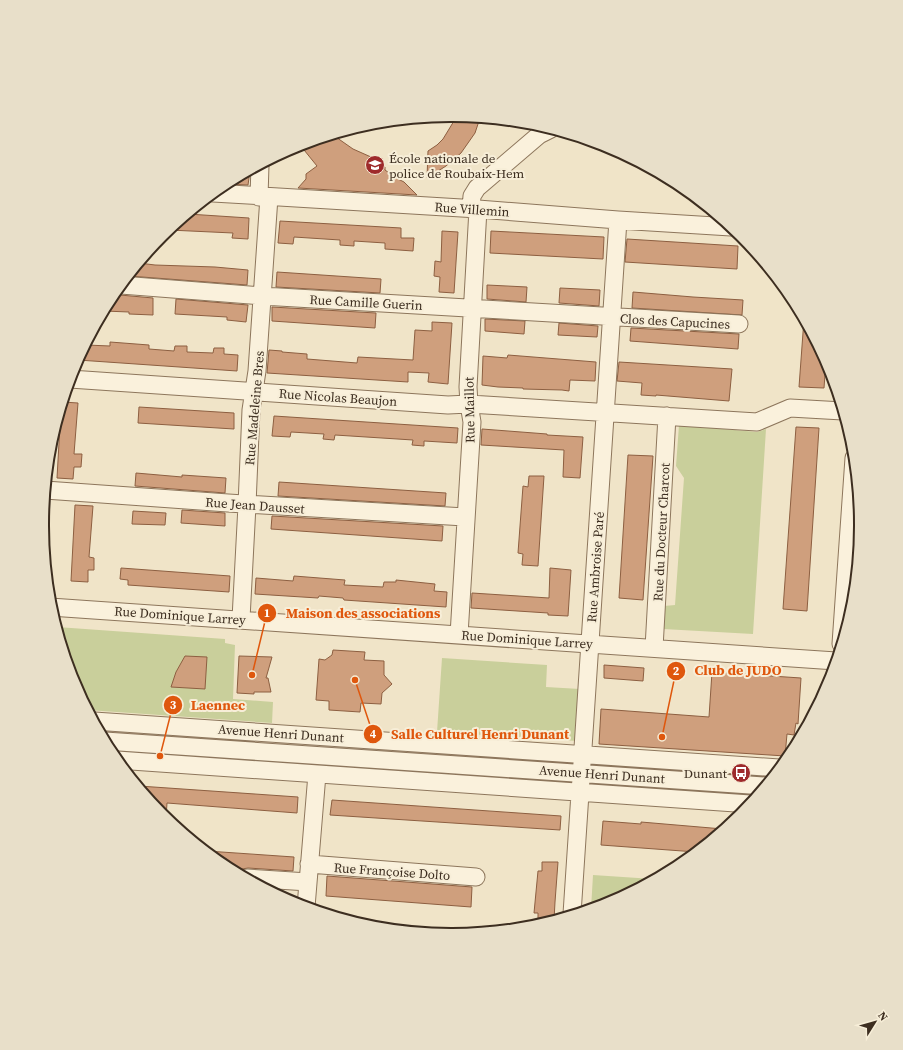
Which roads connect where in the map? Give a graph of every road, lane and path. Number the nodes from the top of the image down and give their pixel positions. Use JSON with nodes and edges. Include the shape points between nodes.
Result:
{"nodes":[{"id":1,"x":543,"y":133,"type":"edge"},
{"id":2,"x":261,"y":170,"type":"edge"},
{"id":3,"x":223,"y":194,"type":"edge"},
{"id":4,"x":264,"y":197,"type":"junction"},
{"id":5,"x":475,"y":209,"type":"junction"},
{"id":6,"x":618,"y":220,"type":"junction"},
{"id":7,"x":722,"y":226,"type":"edge"},
{"id":8,"x":128,"y":286,"type":"edge"},
{"id":9,"x":262,"y":296,"type":"junction"},
{"id":10,"x":473,"y":308,"type":"junction"},
{"id":11,"x":612,"y":317,"type":"junction"},
{"id":12,"x":739,"y":324,"type":"dead end"},
{"id":13,"x":77,"y":379,"type":"edge"},
{"id":14,"x":254,"y":391,"type":"junction"},
{"id":15,"x":469,"y":404,"type":"junction"},
{"id":16,"x":837,"y":411,"type":"edge"},
{"id":17,"x":605,"y":413,"type":"junction"},
{"id":18,"x":667,"y":416,"type":"junction"},
{"id":19,"x":852,"y":486,"type":"edge"},
{"id":20,"x":51,"y":490,"type":"edge"},
{"id":21,"x":247,"y":505,"type":"junction"},
{"id":22,"x":465,"y":517,"type":"junction"},
{"id":23,"x":58,"y":607,"type":"edge"},
{"id":24,"x":843,"y":617,"type":"edge"},
{"id":25,"x":241,"y":619,"type":"junction"},
{"id":26,"x":459,"y":635,"type":"junction"},
{"id":27,"x":590,"y":643,"type":"junction"},
{"id":28,"x":654,"y":648,"type":"junction"},
{"id":29,"x":830,"y":661,"type":"edge"},
{"id":30,"x":101,"y":721,"type":"edge"},
{"id":31,"x":112,"y":741,"type":"edge"},
{"id":32,"x":582,"y":754,"type":"junction"},
{"id":33,"x":125,"y":761,"type":"edge"},
{"id":34,"x":773,"y":768,"type":"edge"},
{"id":35,"x":581,"y":773,"type":"junction"},
{"id":36,"x":317,"y":774,"type":"junction"},
{"id":37,"x":758,"y":785,"type":"edge"},
{"id":38,"x":580,"y":792,"type":"junction"},
{"id":39,"x":742,"y":803,"type":"edge"},
{"id":40,"x":309,"y":864,"type":"junction"},
{"id":41,"x":476,"y":877,"type":"dead end"},
{"id":42,"x":259,"y":879,"type":"edge"},
{"id":43,"x":308,"y":882,"type":"junction"},
{"id":44,"x":307,"y":900,"type":"edge"},
{"id":45,"x":572,"y":909,"type":"edge"}],
"edges":[{"from":1,"to":5,"type":"street","name":"Rue Maillot","via":[[477,188],[472,196]]},
{"from":2,"to":4,"type":"street","name":"Rue Madeleine Bres"},
{"from":3,"to":4,"type":"street","name":"Rue Villemin"},
{"from":4,"to":5,"type":"street","name":"Rue Villemin"},
{"from":4,"to":9,"type":"street","name":"Rue Madeleine Bres"},
{"from":5,"to":6,"type":"street","name":"Rue Villemin"},
{"from":5,"to":10,"type":"street","name":"Rue Maillot"},
{"from":6,"to":7,"type":"street","name":"Rue Villemin"},
{"from":6,"to":11,"type":"street","name":"Rue Ambroise Paré"},
{"from":8,"to":9,"type":"street","name":"Rue Camille Guerin"},
{"from":9,"to":10,"type":"street","name":"Rue Camille Guerin"},
{"from":9,"to":14,"type":"street","name":"Rue Madeleine Bres"},
{"from":10,"to":11,"type":"street","name":"Rue Camille Guerin"},
{"from":10,"to":15,"type":"street","name":"Rue Maillot"},
{"from":11,"to":12,"type":"street","name":"Clos des Capucines"},
{"from":11,"to":17,"type":"street","name":"Rue Ambroise Paré"},
{"from":13,"to":14,"type":"street","name":"Rue Nicolas Beaujon"},
{"from":14,"to":15,"type":"street","name":"Rue Nicolas Beaujon","via":[[448,405]]},
{"from":14,"to":21,"type":"street","name":"Rue Madeleine Bres"},
{"from":15,"to":17,"type":"street","name":"Rue Nicolas Beaujon"},
{"from":15,"to":22,"type":"street","name":"Rue Maillot","via":[[472,422]]},
{"from":16,"to":18,"type":"street","via":[[790,408],[757,422]]},
{"from":17,"to":18,"type":"street"},
{"from":17,"to":27,"type":"street","name":"Rue Ambroise Paré"},
{"from":18,"to":28,"type":"street","name":"Rue du Docteur Charcot"},
{"from":19,"to":24,"type":"street"},
{"from":20,"to":21,"type":"street","name":"Rue Jean Dausset"},
{"from":21,"to":22,"type":"street","name":"Rue Jean Dausset"},
{"from":21,"to":25,"type":"street","name":"Rue Madeleine Bres"},
{"from":22,"to":26,"type":"street","name":"Rue Maillot"},
{"from":23,"to":25,"type":"street","name":"Rue Dominique Larrey"},
{"from":25,"to":26,"type":"street","name":"Rue Dominique Larrey"},
{"from":26,"to":27,"type":"street","name":"Rue Dominique Larrey"},
{"from":27,"to":28,"type":"street","name":"Rue Dominique Larrey"},
{"from":27,"to":32,"type":"street","name":"Rue Ambroise Paré"},
{"from":28,"to":29,"type":"street","name":"Rue Dominique Larrey"},
{"from":30,"to":32,"type":"street","name":"Avenue Henri Dunant"},
{"from":31,"to":35,"type":"street","name":"Avenue Henri Dunant"},
{"from":32,"to":34,"type":"street","name":"Avenue Henri Dunant"},
{"from":32,"to":35,"type":"street","name":"Rue Ambroise Paré"},
{"from":33,"to":36,"type":"street","name":"Avenue Henri Dunant"},
{"from":35,"to":37,"type":"street","name":"Avenue Henri Dunant"},
{"from":35,"to":38,"type":"street","name":"Rue Ambroise Paré"},
{"from":36,"to":38,"type":"street","name":"Avenue Henri Dunant"},
{"from":36,"to":40,"type":"street"},
{"from":38,"to":39,"type":"street","name":"Avenue Henri Dunant"},
{"from":38,"to":45,"type":"street","name":"Rue Ambroise Paré"},
{"from":40,"to":41,"type":"street","name":"Rue Françoise Dolto"},
{"from":40,"to":43,"type":"street"},
{"from":42,"to":43,"type":"street"},
{"from":43,"to":44,"type":"street"}]}
